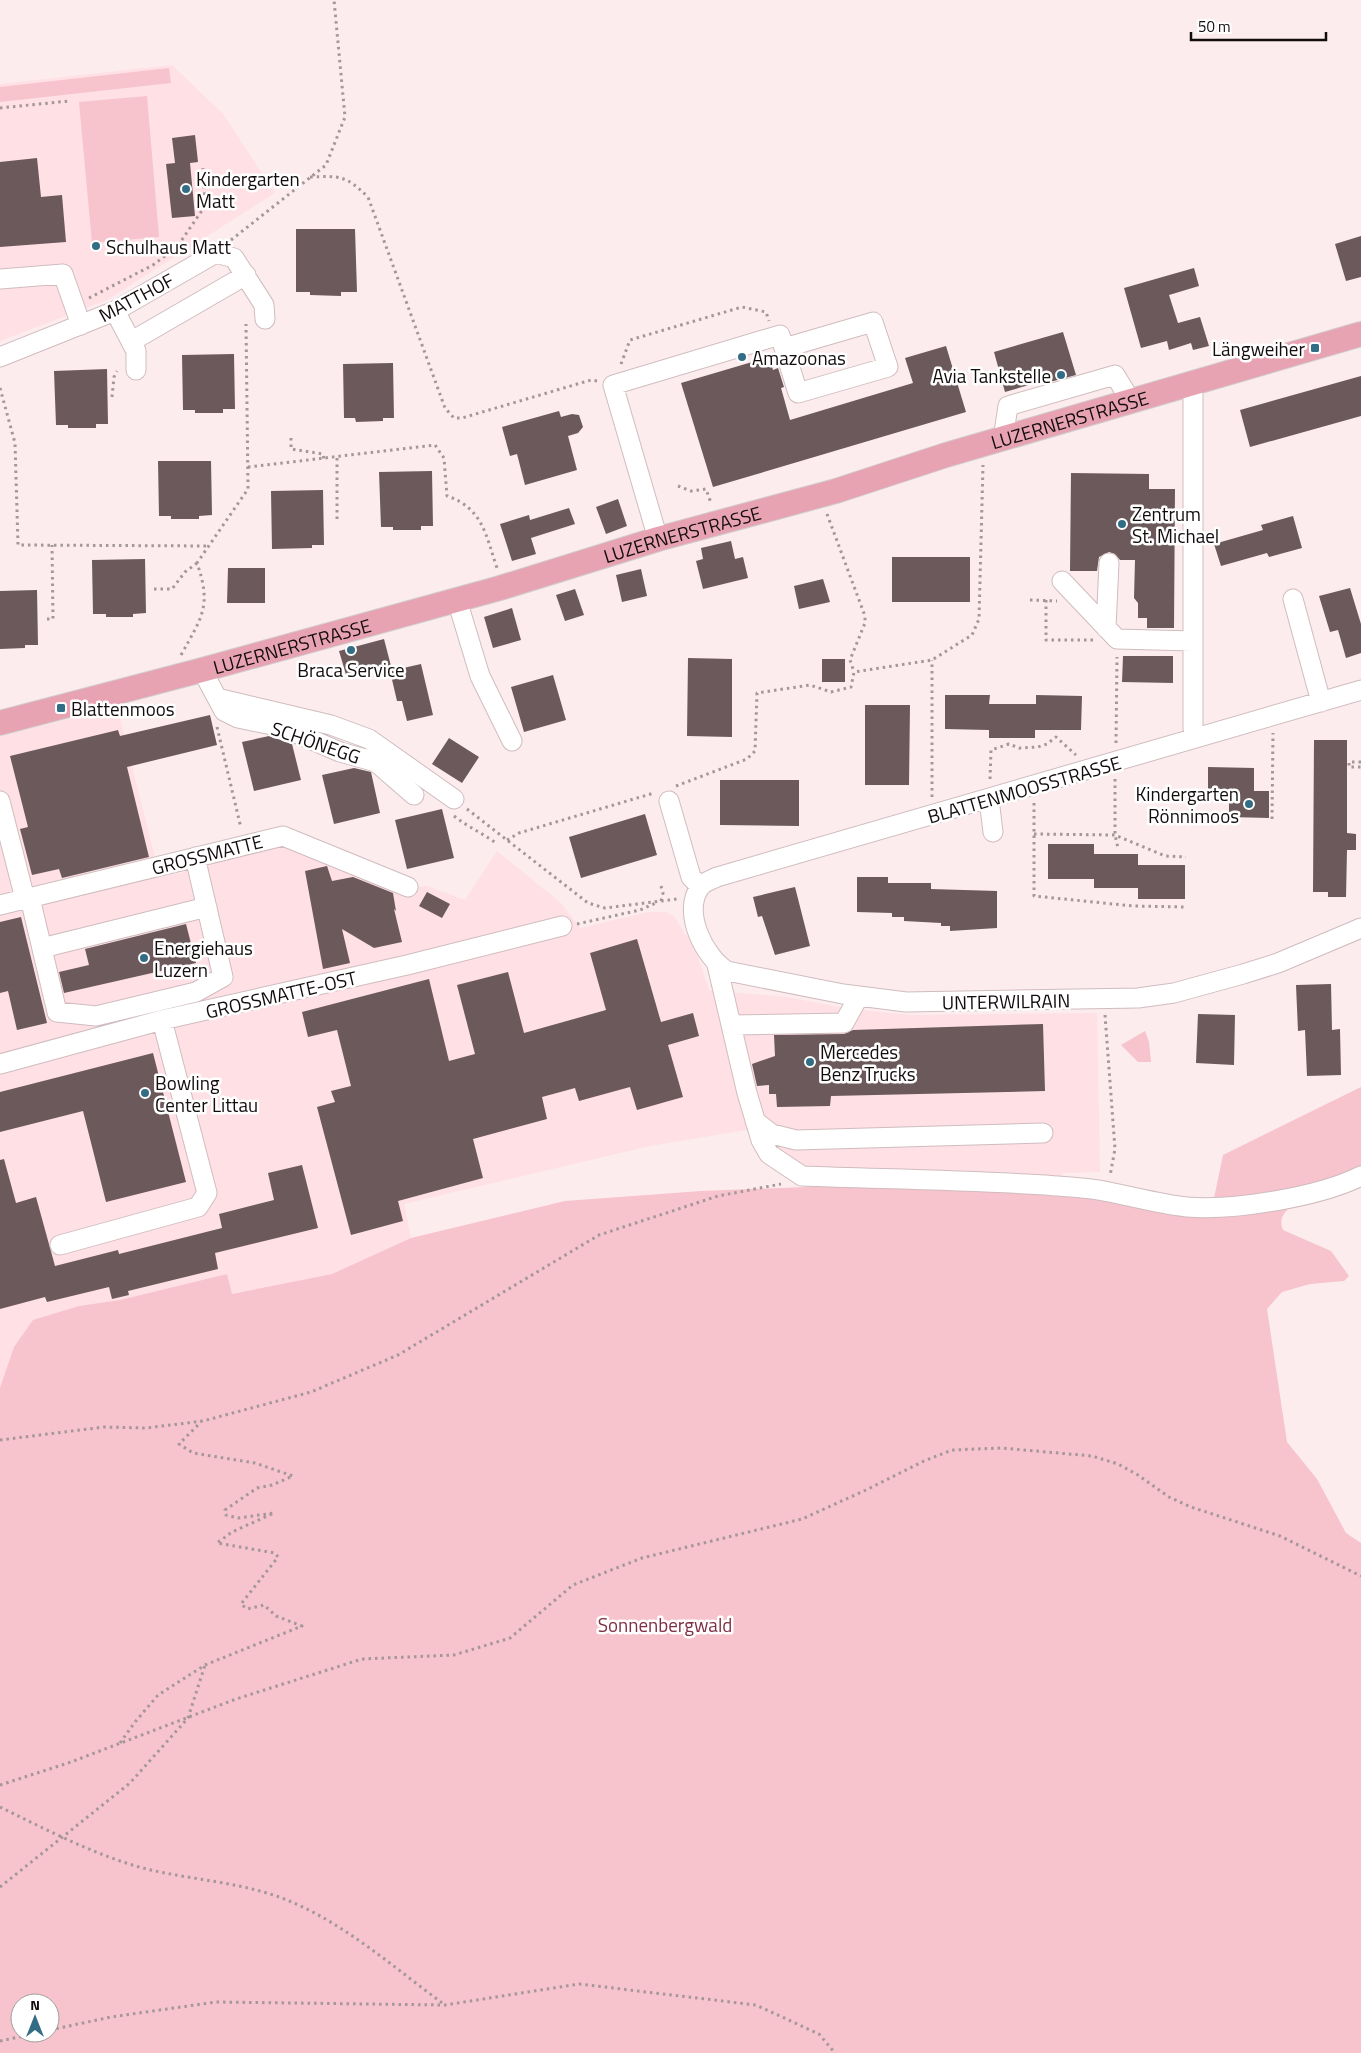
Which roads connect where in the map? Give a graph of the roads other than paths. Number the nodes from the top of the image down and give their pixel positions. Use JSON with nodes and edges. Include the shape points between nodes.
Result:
{"nodes":[{"id":1,"x":0,"y":279,"type":"edge"},
{"id":2,"x":251,"y":283,"type":"junction"},
{"id":3,"x":114,"y":312,"type":"junction"},
{"id":4,"x":265,"y":319,"type":"dead end"},
{"id":5,"x":81,"y":325,"type":"junction"},
{"id":6,"x":1361,"y":334,"type":"edge"},
{"id":7,"x":132,"y":341,"type":"junction"},
{"id":8,"x":784,"y":348,"type":"junction"},
{"id":9,"x":0,"y":357,"type":"edge"},
{"id":10,"x":136,"y":370,"type":"dead end"},
{"id":11,"x":1193,"y":384,"type":"junction"},
{"id":12,"x":658,"y":539,"type":"junction"},
{"id":13,"x":1109,"y":563,"type":"dead end"},
{"id":14,"x":1062,"y":581,"type":"dead end"},
{"id":15,"x":1293,"y":599,"type":"dead end"},
{"id":16,"x":457,"y":600,"type":"junction"},
{"id":17,"x":1112,"y":633,"type":"junction"},
{"id":18,"x":1193,"y":641,"type":"junction"},
{"id":19,"x":193,"y":673,"type":"junction"},
{"id":20,"x":1361,"y":690,"type":"edge"},
{"id":21,"x":1321,"y":702,"type":"junction"},
{"id":22,"x":220,"y":704,"type":"junction"},
{"id":23,"x":0,"y":724,"type":"edge"},
{"id":24,"x":1196,"y":738,"type":"junction"},
{"id":25,"x":512,"y":741,"type":"dead end"},
{"id":26,"x":667,"y":793,"type":"road end"},
{"id":27,"x":989,"y":793,"type":"junction"},
{"id":28,"x":414,"y":795,"type":"dead end"},
{"id":29,"x":454,"y":799,"type":"road end"},
{"id":30,"x":0,"y":801,"type":"edge"},
{"id":31,"x":993,"y":832,"type":"dead end"},
{"id":32,"x":195,"y":857,"type":"junction"},
{"id":33,"x":408,"y":887,"type":"dead end"},
{"id":34,"x":698,"y":892,"type":"junction"},
{"id":35,"x":28,"y":898,"type":"junction"},
{"id":36,"x":0,"y":905,"type":"edge"},
{"id":37,"x":207,"y":907,"type":"junction"},
{"id":38,"x":568,"y":925,"type":"road end"},
{"id":39,"x":1361,"y":928,"type":"edge"},
{"id":40,"x":42,"y":948,"type":"junction"},
{"id":41,"x":717,"y":965,"type":"junction"},
{"id":42,"x":858,"y":996,"type":"junction"},
{"id":43,"x":162,"y":1020,"type":"junction"},
{"id":44,"x":731,"y":1025,"type":"junction"},
{"id":45,"x":0,"y":1064,"type":"edge"},
{"id":46,"x":755,"y":1121,"type":"junction"},
{"id":47,"x":1043,"y":1133,"type":"dead end"},
{"id":48,"x":1361,"y":1176,"type":"edge"},
{"id":49,"x":60,"y":1245,"type":"dead end"}],
"edges":[{"from":1,"to":5,"type":"street","via":[[64,274]]},
{"from":2,"to":3,"type":"street","name":"MATTHOF","via":[[234,258],[216,253]]},
{"from":2,"to":4,"type":"street","via":[[264,305]]},
{"from":2,"to":7,"type":"street"},
{"from":3,"to":5,"type":"street","name":"MATTHOF"},
{"from":3,"to":7,"type":"street"},
{"from":5,"to":9,"type":"street","name":"MATTHOF"},
{"from":6,"to":11,"type":"main road","name":"LUZERNERSTRASSE"},
{"from":7,"to":10,"type":"street","via":[[136,351]]},
{"from":8,"to":8,"type":"street","via":[[798,393],[888,367],[873,322]]},
{"from":8,"to":12,"type":"street","via":[[780,335],[613,385]]},
{"from":11,"to":12,"type":"main road","name":"LUZERNERSTRASSE","via":[[793,503]]},
{"from":11,"to":18,"type":"street"},
{"from":12,"to":16,"type":"main road","name":"LUZERNERSTRASSE"},
{"from":13,"to":17,"type":"street"},
{"from":14,"to":17,"type":"street"},
{"from":15,"to":21,"type":"street"},
{"from":16,"to":19,"type":"main road","name":"LUZERNERSTRASSE"},
{"from":16,"to":25,"type":"street","via":[[480,676]]},
{"from":17,"to":18,"type":"street"},
{"from":18,"to":24,"type":"street","via":[[1193,728]]},
{"from":19,"to":22,"type":"street"},
{"from":19,"to":23,"type":"main road","name":"LUZERNERSTRASSE"},
{"from":20,"to":21,"type":"street","name":"BLATTENMOOSSTRASSE"},
{"from":21,"to":24,"type":"street","name":"BLATTENMOOSSTRASSE"},
{"from":22,"to":28,"type":"street","name":"SCHÖNEGG","via":[[238,718],[282,727],[340,752],[376,762]]},
{"from":22,"to":29,"type":"street","via":[[331,725],[370,739]]},
{"from":24,"to":27,"type":"street","name":"BLATTENMOOSSTRASSE"},
{"from":26,"to":34,"type":"street"},
{"from":27,"to":31,"type":"street"},
{"from":27,"to":34,"type":"street","name":"BLATTENMOOSSTRASSE","via":[[934,815],[717,878]]},
{"from":30,"to":35,"type":"street"},
{"from":32,"to":33,"type":"street","name":"GROSSMATTE","via":[[283,836]]},
{"from":32,"to":35,"type":"street","name":"GROSSMATTE"},
{"from":32,"to":37,"type":"street"},
{"from":34,"to":41,"type":"street","via":[[694,916],[708,954]]},
{"from":35,"to":36,"type":"street","name":"GROSSMATTE"},
{"from":35,"to":40,"type":"street"},
{"from":37,"to":40,"type":"street"},
{"from":37,"to":40,"type":"street","via":[[223,977],[196,992],[96,1016],[57,1012]]},
{"from":38,"to":43,"type":"street","name":"GROSSMATTE-OST"},
{"from":39,"to":42,"type":"street","name":"UNTERWILRAIN","via":[[1243,974],[1174,993],[1138,998],[936,1002]]},
{"from":41,"to":42,"type":"street","name":"UNTERWILRAIN","via":[[726,971],[751,977]]},
{"from":41,"to":44,"type":"street"},
{"from":42,"to":44,"type":"street","via":[[844,1023]]},
{"from":43,"to":45,"type":"street","name":"GROSSMATTE-OST"},
{"from":43,"to":49,"type":"street","via":[[207,1193],[198,1207]]},
{"from":44,"to":46,"type":"street"},
{"from":46,"to":47,"type":"street","via":[[772,1134],[796,1140]]},
{"from":46,"to":48,"type":"street","via":[[769,1154],[800,1176],[1028,1184],[1106,1191],[1173,1205],[1231,1206],[1320,1190]]}]}
